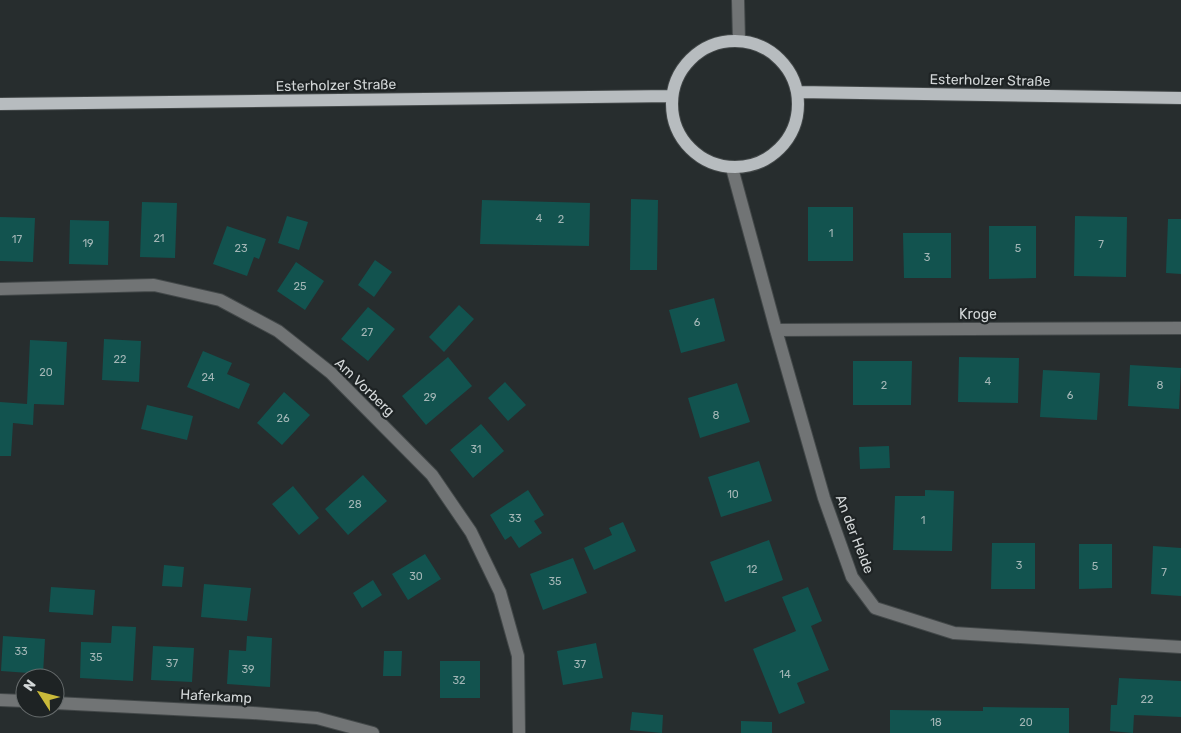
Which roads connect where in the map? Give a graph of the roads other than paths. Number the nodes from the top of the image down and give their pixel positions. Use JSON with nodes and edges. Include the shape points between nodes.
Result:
{"nodes":[{"id":1,"x":738,"y":0,"type":"edge"},
{"id":2,"x":739,"y":40,"type":"junction"},
{"id":3,"x":798,"y":92,"type":"junction"},
{"id":4,"x":672,"y":96,"type":"junction"},
{"id":5,"x":1181,"y":98,"type":"edge"},
{"id":6,"x":0,"y":104,"type":"edge"},
{"id":7,"x":732,"y":168,"type":"junction"},
{"id":8,"x":0,"y":289,"type":"edge"},
{"id":9,"x":1181,"y":328,"type":"edge"},
{"id":10,"x":776,"y":330,"type":"junction"},
{"id":11,"x":1181,"y":647,"type":"edge"},
{"id":12,"x":0,"y":700,"type":"edge"},
{"id":13,"x":15,"y":701,"type":"edge"},
{"id":14,"x":65,"y":703,"type":"edge"},
{"id":15,"x":373,"y":733,"type":"edge"},
{"id":16,"x":519,"y":733,"type":"edge"}],
"edges":[{"from":1,"to":2,"type":"street"},
{"from":2,"to":3,"type":"main road","via":[[759,45],[778,56],[791,72]]},
{"from":2,"to":4,"type":"main road","via":[[720,42],[702,50],[677,77]]},
{"from":3,"to":5,"type":"main road","name":"Esterholzer Straße"},
{"from":3,"to":7,"type":"main road","via":[[799,112],[794,130],[783,146],[768,159],[751,166]]},
{"from":4,"to":6,"type":"main road","name":"Esterholzer Straße"},
{"from":4,"to":7,"type":"main road","via":[[674,121],[685,143],[706,161]]},
{"from":7,"to":10,"type":"street","name":"An der Helde"},
{"from":8,"to":16,"type":"street","name":"Am Vorberg","via":[[154,286],[220,300],[278,331],[331,373],[432,475],[471,532],[500,592],[518,656]]},
{"from":9,"to":10,"type":"street","name":"Kroge"},
{"from":10,"to":11,"type":"street","name":"An der Helde","via":[[824,498],[852,577],[875,608],[954,633]]},
{"from":12,"to":13,"type":"street"},
{"from":14,"to":15,"type":"street","name":"Haferkamp","via":[[317,718]]}]}
